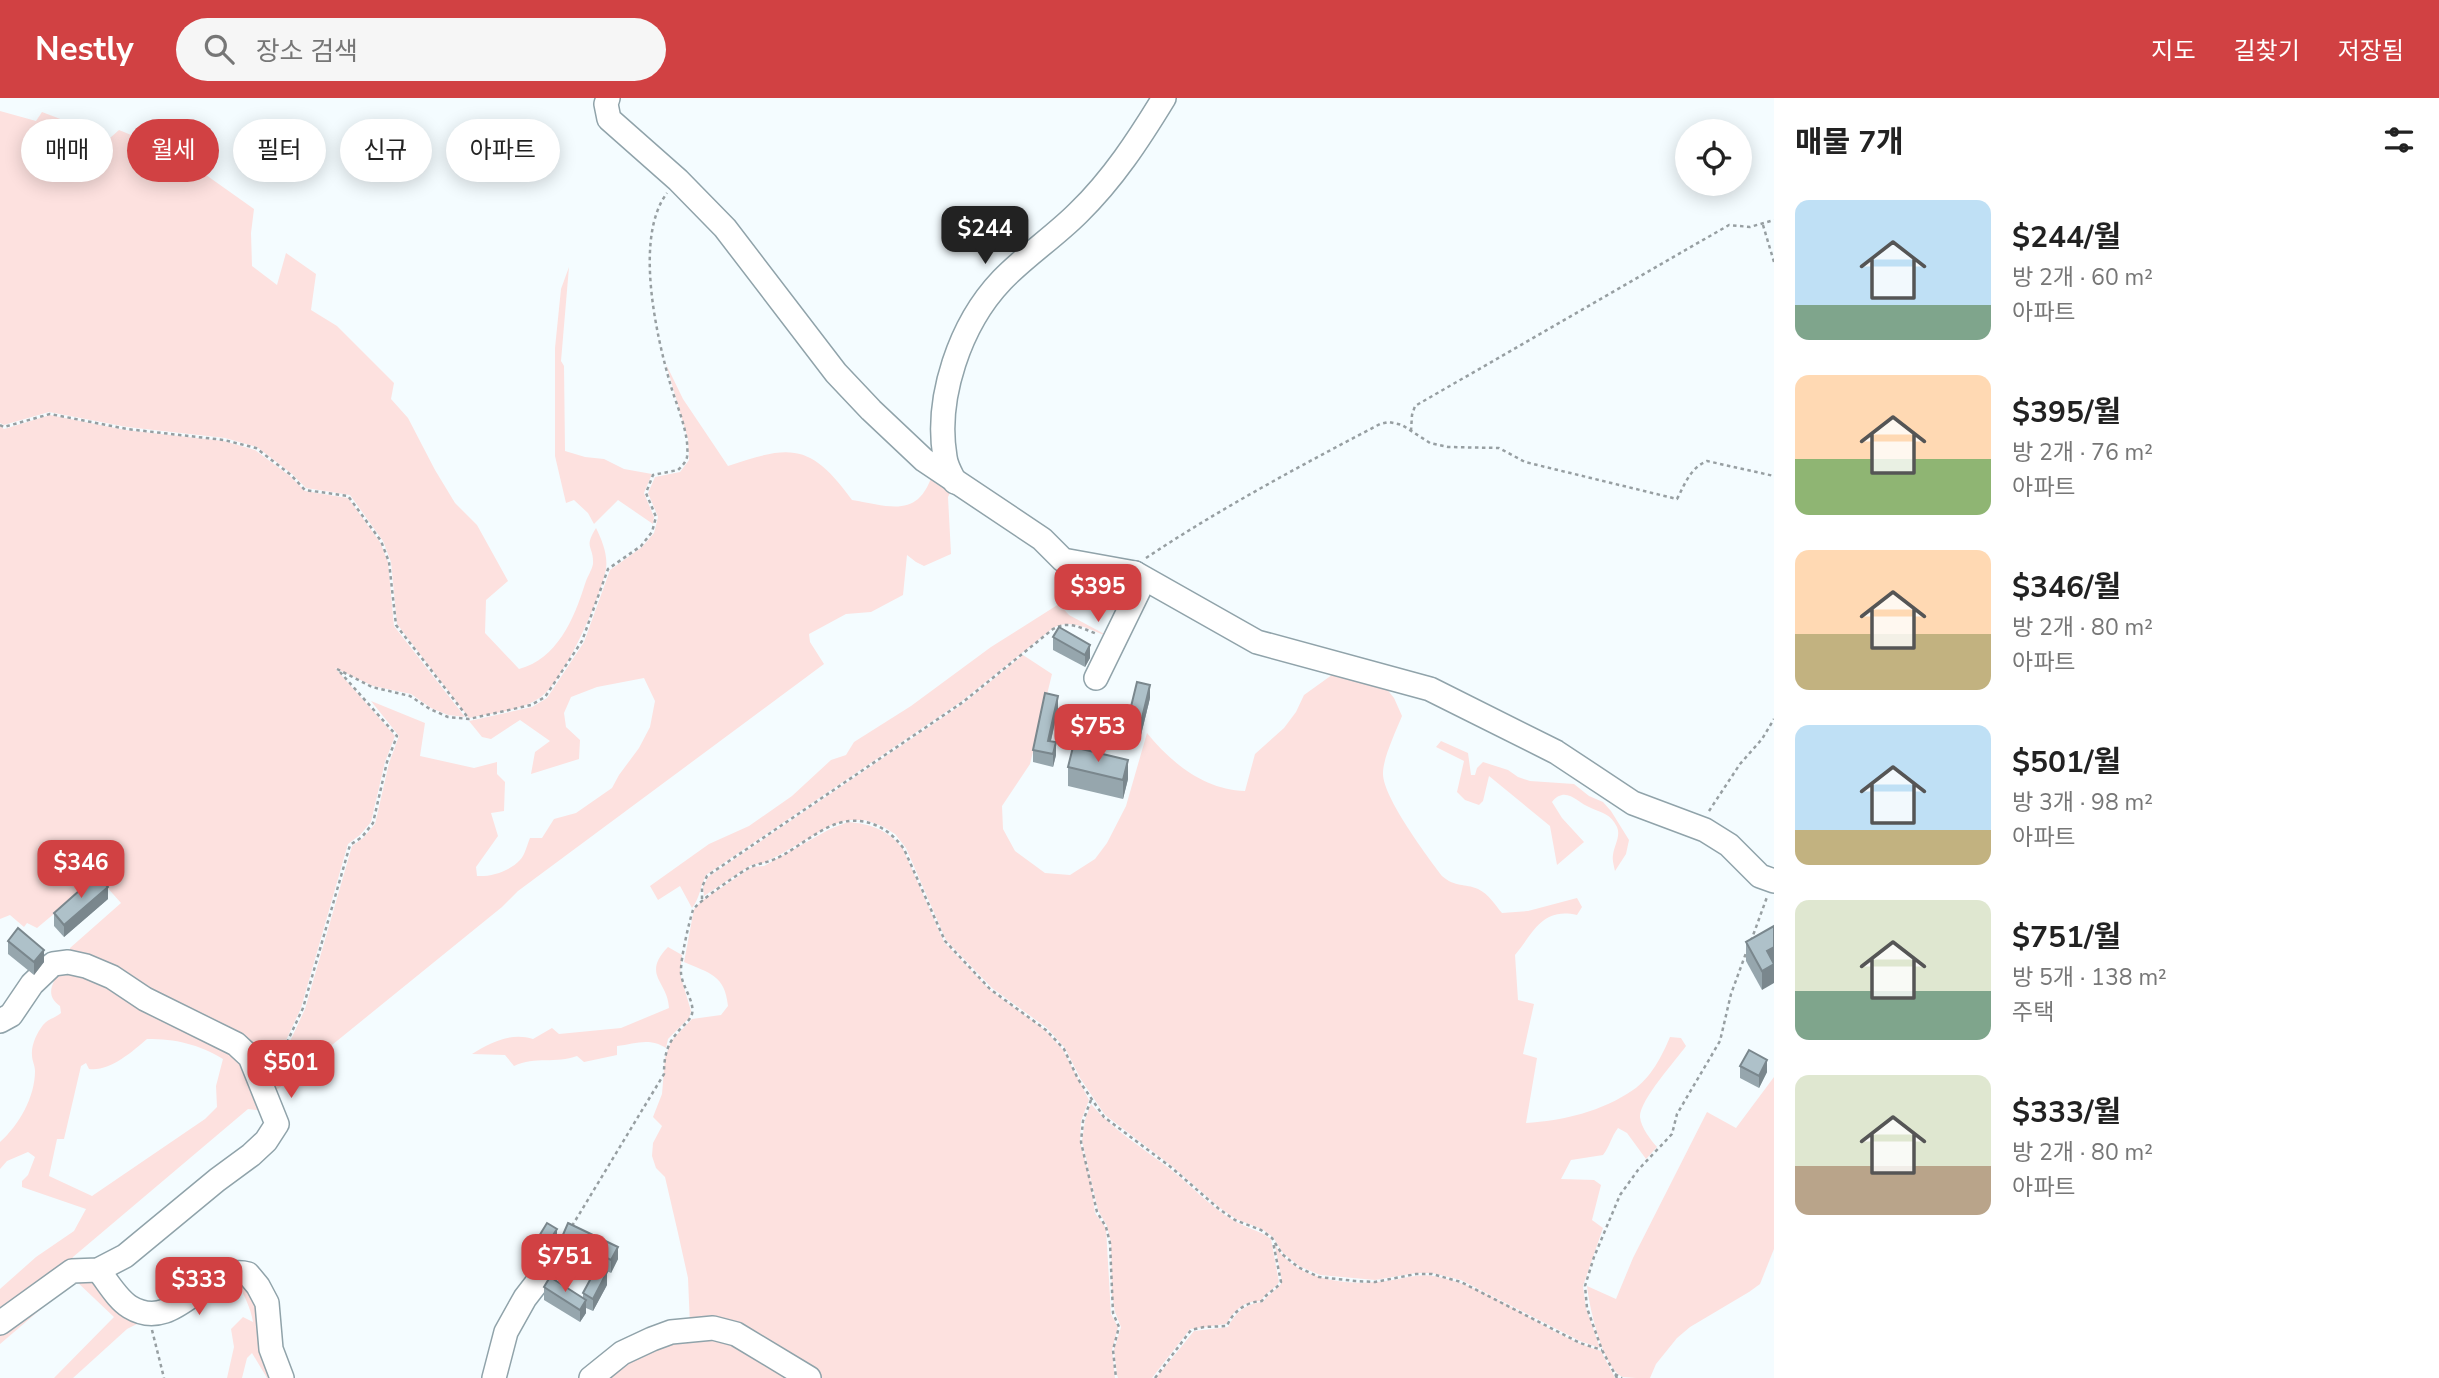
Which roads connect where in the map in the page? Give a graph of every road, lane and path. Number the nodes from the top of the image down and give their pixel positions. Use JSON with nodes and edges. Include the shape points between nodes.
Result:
{"nodes":[{"id":1,"x":608,"y":98,"type":"edge"},
{"id":2,"x":1164,"y":98,"type":"edge"},
{"id":3,"x":677,"y":180,"type":"junction"},
{"id":4,"x":1774,"y":220,"type":"edge"},
{"id":5,"x":1763,"y":225,"type":"junction"},
{"id":6,"x":1774,"y":262,"type":"edge"},
{"id":7,"x":0,"y":425,"type":"edge"},
{"id":8,"x":1411,"y":432,"type":"junction"},
{"id":9,"x":1774,"y":476,"type":"edge"},
{"id":10,"x":955,"y":482,"type":"junction"},
{"id":11,"x":1135,"y":573,"type":"junction"},
{"id":12,"x":1114,"y":641,"type":"junction"},
{"id":13,"x":1096,"y":678,"type":"dead end"},
{"id":14,"x":469,"y":719,"type":"junction"},
{"id":15,"x":1774,"y":719,"type":"edge"},
{"id":16,"x":1698,"y":828,"type":"junction"},
{"id":17,"x":1773,"y":881,"type":"edge"},
{"id":18,"x":702,"y":899,"type":"junction"},
{"id":19,"x":0,"y":1021,"type":"edge"},
{"id":20,"x":260,"y":1084,"type":"junction"},
{"id":21,"x":1091,"y":1100,"type":"junction"},
{"id":22,"x":571,"y":1228,"type":"edge"},
{"id":23,"x":1272,"y":1238,"type":"junction"},
{"id":24,"x":564,"y":1239,"type":"edge"},
{"id":25,"x":99,"y":1270,"type":"junction"},
{"id":26,"x":542,"y":1276,"type":"joint"},
{"id":27,"x":144,"y":1312,"type":"junction"},
{"id":28,"x":0,"y":1323,"type":"edge"},
{"id":29,"x":1602,"y":1350,"type":"junction"},
{"id":30,"x":1616,"y":1376,"type":"edge"},
{"id":31,"x":164,"y":1378,"type":"edge"},
{"id":32,"x":282,"y":1378,"type":"edge"},
{"id":33,"x":494,"y":1378,"type":"edge"},
{"id":34,"x":591,"y":1378,"type":"edge"},
{"id":35,"x":809,"y":1378,"type":"edge"},
{"id":36,"x":1116,"y":1378,"type":"edge"},
{"id":37,"x":1154,"y":1378,"type":"edge"},
{"id":38,"x":1622,"y":1378,"type":"edge"}],
"edges":[{"from":1,"to":3,"type":"street","via":[[609,119]]},
{"from":2,"to":10,"type":"street","via":[[1106,183],[1000,282],[964,337],[954,361],[943,426],[945,460]]},
{"from":3,"to":10,"type":"street","via":[[725,228],[836,373],[870,410]]},
{"from":3,"to":14,"type":"path","via":[[663,199],[653,228],[651,276],[664,364],[686,439],[687,460],[678,470],[653,475],[646,493],[656,517],[652,532],[641,546],[608,569],[582,641],[545,697],[531,705]]},
{"from":4,"to":5,"type":"path"},
{"from":5,"to":6,"type":"path"},
{"from":5,"to":8,"type":"path","via":[[1729,225],[1415,406]]},
{"from":7,"to":14,"type":"path","via":[[50,414],[127,429],[225,440],[256,448],[305,490],[348,496],[381,541],[389,562],[396,625]]},
{"from":8,"to":9,"type":"path","via":[[1430,443],[1499,448],[1525,462],[1677,499],[1690,474],[1707,461]]},
{"from":8,"to":11,"type":"path","via":[[1402,425],[1380,424],[1192,527],[1143,561]]},
{"from":10,"to":11,"type":"street","via":[[1042,539],[1063,560]]},
{"from":11,"to":12,"type":"street","via":[[1139,590]]},
{"from":11,"to":16,"type":"street","via":[[1257,642],[1430,690],[1556,752],[1633,803]]},
{"from":12,"to":13,"type":"street"},
{"from":12,"to":18,"type":"path","via":[[1074,624],[1053,629],[963,702],[707,876]]},
{"from":14,"to":20,"type":"path","via":[[448,717],[410,696],[372,688],[337,669],[397,736],[373,823],[350,845],[303,1008],[272,1074]]},
{"from":15,"to":16,"type":"path"},
{"from":16,"to":17,"type":"street","via":[[1729,845],[1760,876]]},
{"from":17,"to":29,"type":"path","via":[[1731,994],[1720,1041],[1677,1114],[1672,1134],[1620,1195],[1594,1257],[1585,1286],[1587,1308]]},
{"from":18,"to":21,"type":"path","via":[[752,866],[830,828],[848,821],[882,828],[904,849],[945,941],[990,989],[1064,1049]]},
{"from":18,"to":22,"type":"path","via":[[693,908],[681,974],[693,1010],[691,1018],[670,1040],[664,1074]]},
{"from":19,"to":20,"type":"street","via":[[53,964],[86,966],[236,1044],[250,1057]]},
{"from":20,"to":25,"type":"street","via":[[277,1124],[266,1141],[125,1256]]},
{"from":21,"to":23,"type":"path","via":[[1104,1117],[1219,1209]]},
{"from":21,"to":36,"type":"path","via":[[1081,1142],[1097,1212],[1110,1243],[1113,1313],[1119,1327],[1113,1350]]},
{"from":23,"to":29,"type":"path","via":[[1282,1254],[1319,1277],[1375,1282],[1432,1274],[1461,1282]]},
{"from":23,"to":37,"type":"path","via":[[1281,1282],[1276,1290],[1262,1301],[1249,1302],[1227,1326],[1191,1331]]},
{"from":24,"to":26,"type":"path"},
{"from":25,"to":27,"type":"street","via":[[130,1307]]},
{"from":25,"to":28,"type":"street","via":[[72,1271]]},
{"from":26,"to":33,"type":"street","via":[[506,1332]]},
{"from":27,"to":31,"type":"path"},
{"from":27,"to":32,"type":"street","via":[[178,1306],[228,1272],[248,1274],[267,1303],[271,1349]]},
{"from":29,"to":30,"type":"path"},
{"from":30,"to":38,"type":"path"},
{"from":34,"to":35,"type":"street","via":[[622,1353],[671,1332],[694,1328],[736,1334]]}]}
